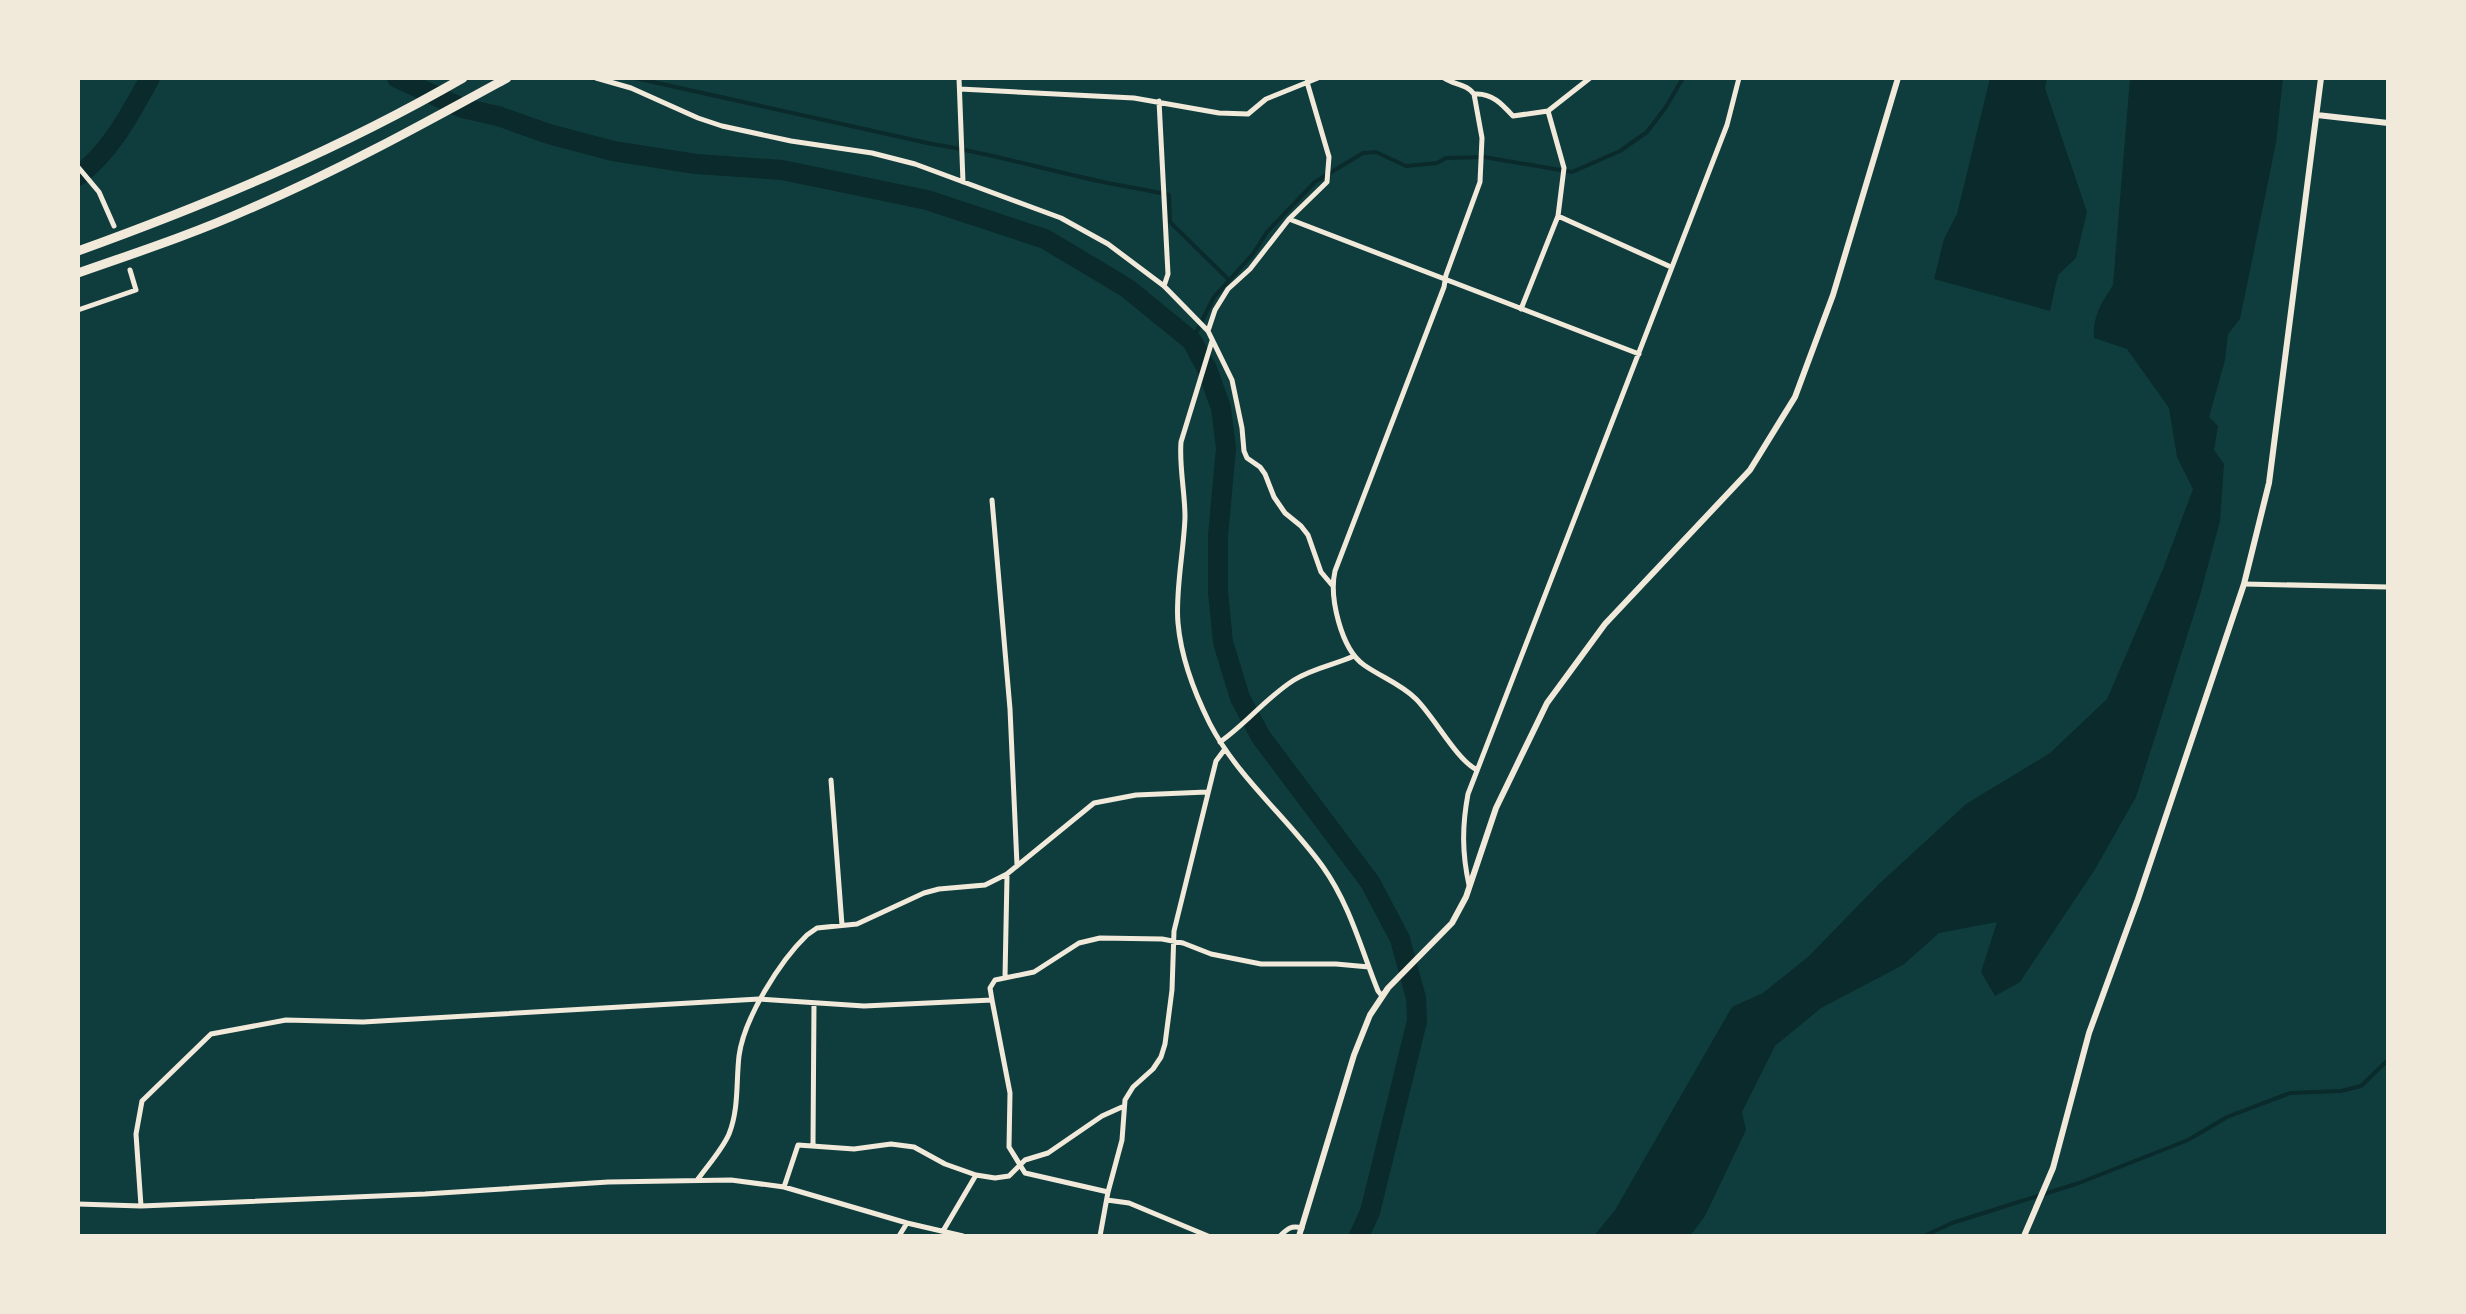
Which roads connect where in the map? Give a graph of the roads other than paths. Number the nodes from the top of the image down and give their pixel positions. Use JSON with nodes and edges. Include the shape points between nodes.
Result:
{"nodes":[{"id":1,"x":463,"y":78,"type":"edge"},
{"id":2,"x":507,"y":78,"type":"edge"},
{"id":3,"x":596,"y":78,"type":"edge"},
{"id":4,"x":959,"y":78,"type":"edge"},
{"id":5,"x":1318,"y":78,"type":"edge"},
{"id":6,"x":1444,"y":78,"type":"edge"},
{"id":7,"x":1590,"y":78,"type":"edge"},
{"id":8,"x":1730,"y":78,"type":"edge"},
{"id":9,"x":1739,"y":78,"type":"edge"},
{"id":10,"x":1898,"y":78,"type":"edge"},
{"id":11,"x":2321,"y":78,"type":"edge"},
{"id":12,"x":1306,"y":82,"type":"junction"},
{"id":13,"x":960,"y":88,"type":"junction"},
{"id":14,"x":1474,"y":94,"type":"junction"},
{"id":15,"x":1158,"y":101,"type":"junction"},
{"id":16,"x":1548,"y":111,"type":"junction"},
{"id":17,"x":2317,"y":115,"type":"junction"},
{"id":18,"x":2388,"y":123,"type":"edge"},
{"id":19,"x":78,"y":167,"type":"edge"},
{"id":20,"x":963,"y":182,"type":"junction"},
{"id":21,"x":1558,"y":216,"type":"junction"},
{"id":22,"x":1289,"y":219,"type":"junction"},
{"id":23,"x":114,"y":226,"type":"dead end"},
{"id":24,"x":78,"y":251,"type":"edge"},
{"id":25,"x":1671,"y":267,"type":"junction"},
{"id":26,"x":130,"y":270,"type":"dead end"},
{"id":27,"x":78,"y":273,"type":"edge"},
{"id":28,"x":1445,"y":281,"type":"junction"},
{"id":29,"x":1164,"y":286,"type":"junction"},
{"id":30,"x":1521,"y":309,"type":"junction"},
{"id":31,"x":78,"y":310,"type":"edge"},
{"id":32,"x":1208,"y":331,"type":"junction"},
{"id":33,"x":1211,"y":343,"type":"junction"},
{"id":34,"x":1638,"y":354,"type":"junction"},
{"id":35,"x":992,"y":500,"type":"dead end"},
{"id":36,"x":2244,"y":584,"type":"junction"},
{"id":37,"x":1332,"y":585,"type":"junction"},
{"id":38,"x":2388,"y":587,"type":"edge"},
{"id":39,"x":1354,"y":656,"type":"junction"},
{"id":40,"x":1223,"y":743,"type":"junction"},
{"id":41,"x":1477,"y":770,"type":"junction"},
{"id":42,"x":831,"y":780,"type":"dead end"},
{"id":43,"x":1208,"y":792,"type":"junction"},
{"id":44,"x":1017,"y":864,"type":"junction"},
{"id":45,"x":1007,"y":874,"type":"junction"},
{"id":46,"x":1469,"y":886,"type":"junction"},
{"id":47,"x":842,"y":926,"type":"junction"},
{"id":48,"x":1173,"y":941,"type":"junction"},
{"id":49,"x":1368,"y":967,"type":"junction"},
{"id":50,"x":1005,"y":978,"type":"junction"},
{"id":51,"x":1382,"y":996,"type":"junction"},
{"id":52,"x":759,"y":1000,"type":"junction"},
{"id":53,"x":992,"y":1000,"type":"junction"},
{"id":54,"x":814,"y":1003,"type":"junction"},
{"id":55,"x":1123,"y":1106,"type":"junction"},
{"id":56,"x":813,"y":1145,"type":"junction"},
{"id":57,"x":1021,"y":1165,"type":"junction"},
{"id":58,"x":976,"y":1176,"type":"junction"},
{"id":59,"x":698,"y":1179,"type":"junction"},
{"id":60,"x":784,"y":1187,"type":"junction"},
{"id":61,"x":1108,"y":1196,"type":"junction"},
{"id":62,"x":78,"y":1204,"type":"edge"},
{"id":63,"x":141,"y":1206,"type":"junction"},
{"id":64,"x":907,"y":1223,"type":"junction"},
{"id":65,"x":943,"y":1231,"type":"junction"},
{"id":66,"x":1300,"y":1232,"type":"edge"},
{"id":67,"x":899,"y":1236,"type":"edge"},
{"id":68,"x":963,"y":1236,"type":"edge"},
{"id":69,"x":1100,"y":1236,"type":"edge"},
{"id":70,"x":1208,"y":1236,"type":"edge"},
{"id":71,"x":1280,"y":1236,"type":"edge"},
{"id":72,"x":2024,"y":1236,"type":"edge"}],
"edges":[{"from":1,"to":24,"type":"highway","via":[[396,117],[238,190]]},
{"from":2,"to":27,"type":"highway","via":[[344,166]]},
{"from":3,"to":20,"type":"street","via":[[722,126],[886,156]]},
{"from":4,"to":13,"type":"street"},
{"from":5,"to":12,"type":"street"},
{"from":6,"to":14,"type":"street"},
{"from":7,"to":16,"type":"street"},
{"from":8,"to":9,"type":"street"},
{"from":9,"to":25,"type":"street"},
{"from":10,"to":46,"type":"main road","via":[[1834,295],[1795,396],[1750,470],[1605,624],[1548,703],[1496,808]]},
{"from":11,"to":17,"type":"main road"},
{"from":12,"to":15,"type":"street","via":[[1248,114]]},
{"from":12,"to":22,"type":"street","via":[[1329,176]]},
{"from":13,"to":15,"type":"street"},
{"from":13,"to":20,"type":"street"},
{"from":14,"to":16,"type":"street","via":[[1494,98],[1513,116]]},
{"from":14,"to":28,"type":"street","via":[[1480,182]]},
{"from":15,"to":29,"type":"street"},
{"from":16,"to":21,"type":"street","via":[[1564,171]]},
{"from":17,"to":18,"type":"main road"},
{"from":17,"to":36,"type":"main road","via":[[2269,483]]},
{"from":19,"to":23,"type":"street"},
{"from":20,"to":29,"type":"street","via":[[1082,228]]},
{"from":21,"to":25,"type":"street"},
{"from":21,"to":30,"type":"street"},
{"from":22,"to":28,"type":"street"},
{"from":22,"to":32,"type":"street","via":[[1228,290]]},
{"from":25,"to":34,"type":"street"},
{"from":26,"to":31,"type":"street","via":[[136,290]]},
{"from":28,"to":30,"type":"street"},
{"from":28,"to":37,"type":"street"},
{"from":29,"to":32,"type":"street"},
{"from":30,"to":34,"type":"street"},
{"from":32,"to":33,"type":"street"},
{"from":33,"to":37,"type":"street","via":[[1232,380],[1244,452],[1308,535]]},
{"from":33,"to":40,"type":"street","via":[[1180,454],[1185,519],[1177,622],[1186,663]]},
{"from":34,"to":41,"type":"street"},
{"from":35,"to":44,"type":"street"},
{"from":36,"to":38,"type":"street"},
{"from":36,"to":72,"type":"main road","via":[[2089,1033],[2053,1168]]},
{"from":37,"to":39,"type":"street"},
{"from":39,"to":40,"type":"street","via":[[1307,673],[1269,698]]},
{"from":39,"to":41,"type":"street","via":[[1414,696]]},
{"from":40,"to":43,"type":"street"},
{"from":40,"to":49,"type":"street","via":[[1326,870]]},
{"from":41,"to":46,"type":"street","via":[[1462,822]]},
{"from":42,"to":47,"type":"street"},
{"from":43,"to":44,"type":"street","via":[[1094,803]]},
{"from":43,"to":48,"type":"street"},
{"from":44,"to":45,"type":"street"},
{"from":45,"to":47,"type":"street","via":[[985,885],[924,893]]},
{"from":45,"to":50,"type":"street"},
{"from":46,"to":51,"type":"main road","via":[[1452,923]]},
{"from":47,"to":52,"type":"street","via":[[808,934]]},
{"from":48,"to":49,"type":"street","via":[[1261,964]]},
{"from":48,"to":50,"type":"street","via":[[1100,938],[1079,943],[1034,972]]},
{"from":48,"to":55,"type":"street","via":[[1165,1044]]},
{"from":49,"to":51,"type":"street"},
{"from":50,"to":53,"type":"street","via":[[994,980]]},
{"from":51,"to":66,"type":"main road","via":[[1354,1055]]},
{"from":52,"to":54,"type":"street"},
{"from":52,"to":59,"type":"street","via":[[739,1056],[730,1131]]},
{"from":52,"to":63,"type":"street","via":[[363,1022],[286,1020],[211,1034],[142,1102],[136,1134]]},
{"from":53,"to":54,"type":"street"},
{"from":53,"to":57,"type":"street","via":[[1010,1093],[1009,1148]]},
{"from":54,"to":56,"type":"street"},
{"from":55,"to":57,"type":"street"},
{"from":55,"to":61,"type":"street"},
{"from":56,"to":58,"type":"street","via":[[914,1147]]},
{"from":56,"to":60,"type":"street","via":[[798,1145]]},
{"from":57,"to":58,"type":"street","via":[[1009,1176]]},
{"from":57,"to":61,"type":"street","via":[[1024,1172]]},
{"from":58,"to":65,"type":"street"},
{"from":59,"to":60,"type":"street"},
{"from":59,"to":63,"type":"street"},
{"from":60,"to":64,"type":"street"},
{"from":61,"to":69,"type":"street"},
{"from":61,"to":70,"type":"street"},
{"from":62,"to":63,"type":"street"},
{"from":64,"to":65,"type":"street"},
{"from":64,"to":67,"type":"street"},
{"from":65,"to":68,"type":"street"},
{"from":66,"to":71,"type":"street","via":[[1294,1226]]}]}
